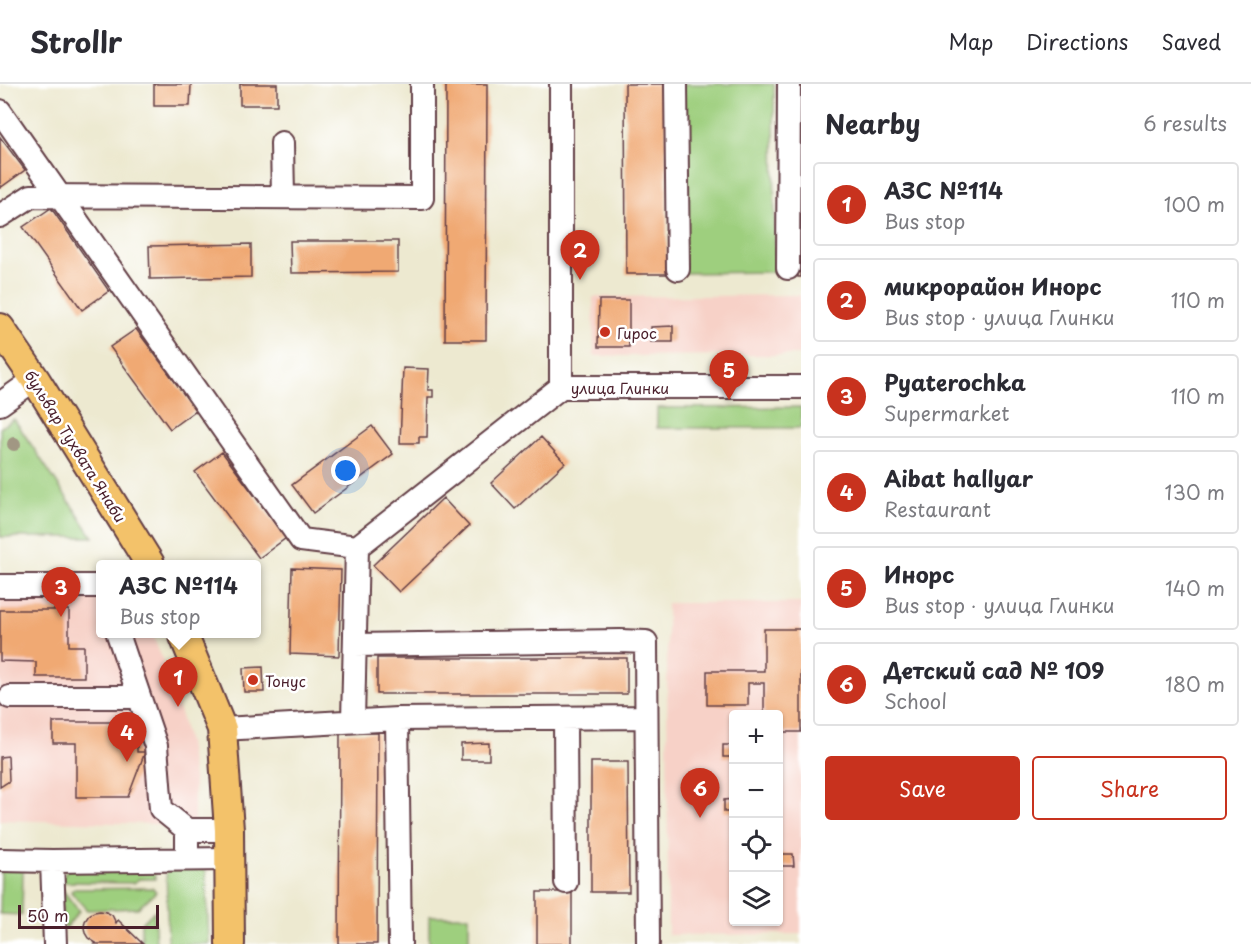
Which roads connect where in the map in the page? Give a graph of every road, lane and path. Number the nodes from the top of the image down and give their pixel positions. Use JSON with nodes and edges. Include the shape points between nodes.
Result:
{"nodes":[{"id":1,"x":422,"y":84,"type":"edge"},
{"id":2,"x":561,"y":84,"type":"edge"},
{"id":3,"x":676,"y":84,"type":"edge"},
{"id":4,"x":789,"y":84,"type":"edge"},
{"id":5,"x":0,"y":111,"type":"edge"},
{"id":6,"x":282,"y":143,"type":"dead end"},
{"id":7,"x":59,"y":196,"type":"junction"},
{"id":8,"x":283,"y":197,"type":"junction"},
{"id":9,"x":0,"y":216,"type":"edge"},
{"id":10,"x":788,"y":268,"type":"dead end"},
{"id":11,"x":678,"y":269,"type":"dead end"},
{"id":12,"x":0,"y":328,"type":"edge"},
{"id":13,"x":35,"y":379,"type":"junction"},
{"id":14,"x":561,"y":387,"type":"junction"},
{"id":15,"x":801,"y":387,"type":"edge"},
{"id":16,"x":0,"y":404,"type":"edge"},
{"id":17,"x":357,"y":546,"type":"junction"},
{"id":18,"x":148,"y":560,"type":"edge"},
{"id":19,"x":0,"y":586,"type":"edge"},
{"id":20,"x":96,"y":586,"type":"edge"},
{"id":21,"x":120,"y":638,"type":"edge"},
{"id":22,"x":185,"y":638,"type":"edge"},
{"id":23,"x":355,"y":645,"type":"junction"},
{"id":24,"x":10,"y":697,"type":"dead end"},
{"id":25,"x":139,"y":697,"type":"junction"},
{"id":26,"x":646,"y":717,"type":"junction"},
{"id":27,"x":564,"y":718,"type":"junction"},
{"id":28,"x":397,"y":719,"type":"junction"},
{"id":29,"x":353,"y":720,"type":"junction"},
{"id":30,"x":222,"y":729,"type":"junction"},
{"id":31,"x":187,"y":830,"type":"junction"},
{"id":32,"x":229,"y":830,"type":"junction"},
{"id":33,"x":187,"y":859,"type":"junction"},
{"id":34,"x":230,"y":859,"type":"junction"},
{"id":35,"x":0,"y":860,"type":"edge"},
{"id":36,"x":52,"y":861,"type":"junction"},
{"id":37,"x":566,"y":882,"type":"dead end"},
{"id":38,"x":55,"y":944,"type":"edge"},
{"id":39,"x":230,"y":944,"type":"edge"},
{"id":40,"x":400,"y":944,"type":"edge"},
{"id":41,"x":648,"y":944,"type":"edge"}],
"edges":[{"from":1,"to":8,"type":"street","via":[[422,198]]},
{"from":2,"to":14,"type":"street","name":"улица Глинки"},
{"from":3,"to":11,"type":"street"},
{"from":4,"to":10,"type":"street"},
{"from":5,"to":7,"type":"street"},
{"from":6,"to":8,"type":"street"},
{"from":7,"to":8,"type":"street"},
{"from":7,"to":9,"type":"street","via":[[31,196]]},
{"from":7,"to":17,"type":"street","via":[[301,540]]},
{"from":12,"to":13,"type":"main road","name":"бульвар Тухвата Янаби"},
{"from":13,"to":16,"type":"street"},
{"from":13,"to":18,"type":"main road","name":"бульвар Тухвата Янаби"},
{"from":14,"to":15,"type":"street","name":"улица Глинки"},
{"from":14,"to":17,"type":"street"},
{"from":17,"to":23,"type":"street"},
{"from":19,"to":20,"type":"street"},
{"from":21,"to":25,"type":"street"},
{"from":22,"to":30,"type":"main road"},
{"from":23,"to":26,"type":"street","via":[[646,642]]},
{"from":23,"to":29,"type":"street"},
{"from":24,"to":25,"type":"street"},
{"from":25,"to":31,"type":"street","via":[[156,746],[161,809]]},
{"from":26,"to":27,"type":"street"},
{"from":26,"to":41,"type":"street"},
{"from":27,"to":28,"type":"street"},
{"from":27,"to":37,"type":"street"},
{"from":28,"to":29,"type":"street"},
{"from":28,"to":40,"type":"street"},
{"from":29,"to":30,"type":"street"},
{"from":30,"to":32,"type":"main road"},
{"from":31,"to":32,"type":"street"},
{"from":31,"to":33,"type":"street"},
{"from":32,"to":34,"type":"main road"},
{"from":33,"to":34,"type":"street"},
{"from":33,"to":36,"type":"street"},
{"from":34,"to":39,"type":"main road"},
{"from":35,"to":36,"type":"street"},
{"from":36,"to":38,"type":"street"}]}
